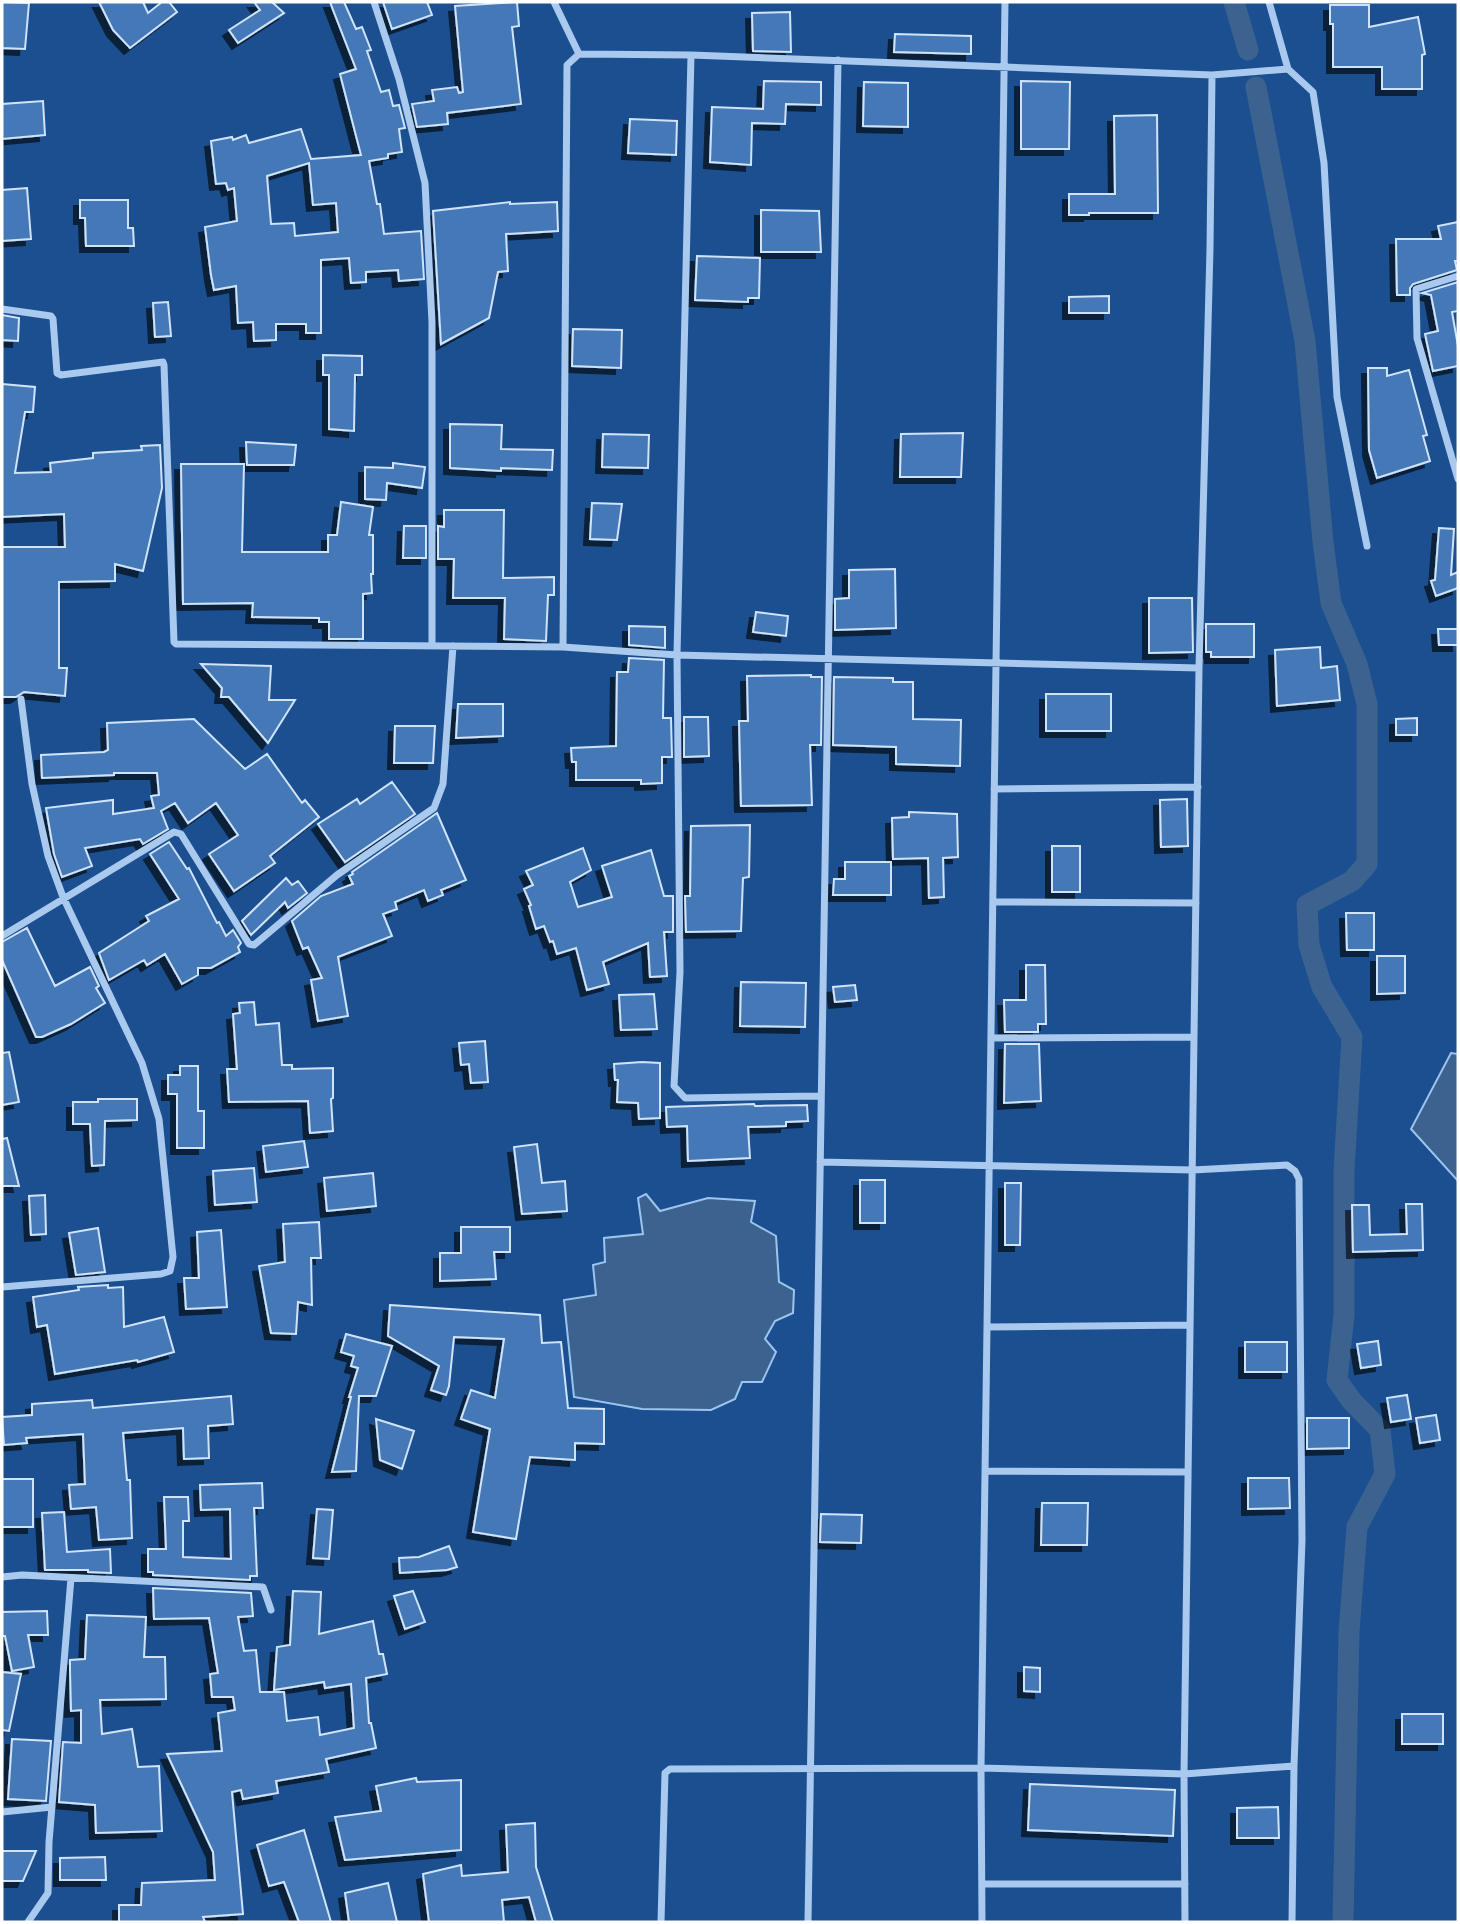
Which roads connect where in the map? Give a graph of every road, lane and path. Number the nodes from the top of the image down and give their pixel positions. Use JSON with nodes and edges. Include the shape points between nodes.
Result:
{"nodes":[{"id":1,"x":374,"y":2,"type":"edge"},
{"id":2,"x":554,"y":2,"type":"edge"},
{"id":3,"x":1004,"y":2,"type":"edge"},
{"id":4,"x":1269,"y":2,"type":"edge"},
{"id":5,"x":579,"y":54,"type":"junction"},
{"id":6,"x":691,"y":55,"type":"junction"},
{"id":7,"x":838,"y":60,"type":"junction"},
{"id":8,"x":1004,"y":68,"type":"junction"},
{"id":9,"x":1288,"y":69,"type":"junction"},
{"id":10,"x":1212,"y":75,"type":"junction"},
{"id":11,"x":1458,"y":276,"type":"edge"},
{"id":12,"x":2,"y":309,"type":"edge"},
{"id":13,"x":1458,"y":479,"type":"edge"},
{"id":14,"x":1367,"y":546,"type":"dead end"},
{"id":15,"x":432,"y":646,"type":"junction"},
{"id":16,"x":453,"y":646,"type":"junction"},
{"id":17,"x":563,"y":647,"type":"junction"},
{"id":18,"x":677,"y":654,"type":"junction"},
{"id":19,"x":828,"y":657,"type":"junction"},
{"id":20,"x":996,"y":661,"type":"junction"},
{"id":21,"x":1199,"y":668,"type":"junction"},
{"id":22,"x":20,"y":699,"type":"dead end"},
{"id":23,"x":1198,"y":787,"type":"junction"},
{"id":24,"x":994,"y":789,"type":"junction"},
{"id":25,"x":63,"y":897,"type":"junction"},
{"id":26,"x":993,"y":902,"type":"junction"},
{"id":27,"x":1196,"y":903,"type":"junction"},
{"id":28,"x":2,"y":936,"type":"edge"},
{"id":29,"x":1194,"y":1037,"type":"junction"},
{"id":30,"x":991,"y":1038,"type":"junction"},
{"id":31,"x":821,"y":1097,"type":"junction"},
{"id":32,"x":820,"y":1162,"type":"junction"},
{"id":33,"x":989,"y":1167,"type":"junction"},
{"id":34,"x":1193,"y":1170,"type":"junction"},
{"id":35,"x":2,"y":1287,"type":"edge"},
{"id":36,"x":1190,"y":1325,"type":"junction"},
{"id":37,"x":987,"y":1327,"type":"junction"},
{"id":38,"x":985,"y":1471,"type":"junction"},
{"id":39,"x":1188,"y":1472,"type":"junction"},
{"id":40,"x":2,"y":1577,"type":"edge"},
{"id":41,"x":71,"y":1578,"type":"junction"},
{"id":42,"x":271,"y":1610,"type":"dead end"},
{"id":43,"x":1294,"y":1766,"type":"junction"},
{"id":44,"x":810,"y":1767,"type":"junction"},
{"id":45,"x":981,"y":1768,"type":"junction"},
{"id":46,"x":1184,"y":1774,"type":"junction"},
{"id":47,"x":52,"y":1807,"type":"junction"},
{"id":48,"x":2,"y":1812,"type":"edge"},
{"id":49,"x":1185,"y":1884,"type":"junction"},
{"id":50,"x":982,"y":1885,"type":"junction"},
{"id":51,"x":28,"y":1922,"type":"edge"},
{"id":52,"x":661,"y":1922,"type":"edge"},
{"id":53,"x":808,"y":1922,"type":"edge"},
{"id":54,"x":982,"y":1922,"type":"edge"},
{"id":55,"x":1185,"y":1922,"type":"edge"},
{"id":56,"x":1292,"y":1922,"type":"edge"}],
"edges":[{"from":1,"to":15,"type":"street","via":[[425,183],[432,322]]},
{"from":2,"to":5,"type":"street"},
{"from":3,"to":8,"type":"street"},
{"from":4,"to":9,"type":"street"},
{"from":5,"to":6,"type":"street"},
{"from":5,"to":17,"type":"street","via":[[567,65]]},
{"from":6,"to":7,"type":"street"},
{"from":6,"to":18,"type":"street"},
{"from":7,"to":8,"type":"street"},
{"from":7,"to":19,"type":"street"},
{"from":8,"to":10,"type":"street"},
{"from":8,"to":20,"type":"street"},
{"from":9,"to":10,"type":"street"},
{"from":9,"to":14,"type":"street","via":[[1313,92],[1324,163],[1337,397]]},
{"from":10,"to":21,"type":"street"},
{"from":11,"to":13,"type":"street","via":[[1416,289],[1417,338]]},
{"from":12,"to":15,"type":"street","via":[[51,316],[57,373],[163,362],[176,644]]},
{"from":15,"to":16,"type":"street"},
{"from":16,"to":17,"type":"street"},
{"from":16,"to":25,"type":"street","via":[[443,784],[434,808],[337,875],[254,945],[249,944],[181,834],[174,832]]},
{"from":17,"to":18,"type":"street"},
{"from":18,"to":19,"type":"street"},
{"from":18,"to":31,"type":"street","via":[[680,972],[674,1086],[685,1098]]},
{"from":19,"to":20,"type":"street"},
{"from":19,"to":31,"type":"street"},
{"from":20,"to":21,"type":"street"},
{"from":20,"to":24,"type":"street"},
{"from":21,"to":23,"type":"street"},
{"from":22,"to":25,"type":"street","via":[[32,784],[48,856]]},
{"from":23,"to":24,"type":"street"},
{"from":23,"to":27,"type":"street"},
{"from":24,"to":26,"type":"street"},
{"from":25,"to":28,"type":"street"},
{"from":25,"to":35,"type":"street","via":[[142,1063],[159,1119],[172,1266],[161,1274]]},
{"from":26,"to":27,"type":"street"},
{"from":26,"to":30,"type":"street"},
{"from":27,"to":29,"type":"street"},
{"from":29,"to":30,"type":"street"},
{"from":29,"to":34,"type":"street"},
{"from":30,"to":33,"type":"street"},
{"from":31,"to":32,"type":"street"},
{"from":32,"to":33,"type":"street"},
{"from":32,"to":44,"type":"street"},
{"from":33,"to":34,"type":"street"},
{"from":33,"to":37,"type":"street"},
{"from":34,"to":36,"type":"street"},
{"from":34,"to":43,"type":"street","via":[[1287,1165],[1299,1179],[1302,1540]]},
{"from":36,"to":37,"type":"street"},
{"from":36,"to":39,"type":"street"},
{"from":37,"to":38,"type":"street"},
{"from":38,"to":39,"type":"street"},
{"from":38,"to":45,"type":"street"},
{"from":39,"to":46,"type":"street"},
{"from":40,"to":41,"type":"street"},
{"from":41,"to":42,"type":"street","via":[[263,1587]]},
{"from":41,"to":47,"type":"street"},
{"from":43,"to":46,"type":"street"},
{"from":43,"to":56,"type":"street"},
{"from":44,"to":45,"type":"street"},
{"from":44,"to":52,"type":"street","via":[[679,1767],[665,1773]]},
{"from":44,"to":53,"type":"street"},
{"from":45,"to":46,"type":"street"},
{"from":45,"to":50,"type":"street"},
{"from":46,"to":49,"type":"street"},
{"from":47,"to":48,"type":"street"},
{"from":47,"to":51,"type":"street","via":[[48,1893]]},
{"from":49,"to":50,"type":"street"},
{"from":49,"to":55,"type":"street"},
{"from":50,"to":54,"type":"street"}]}
